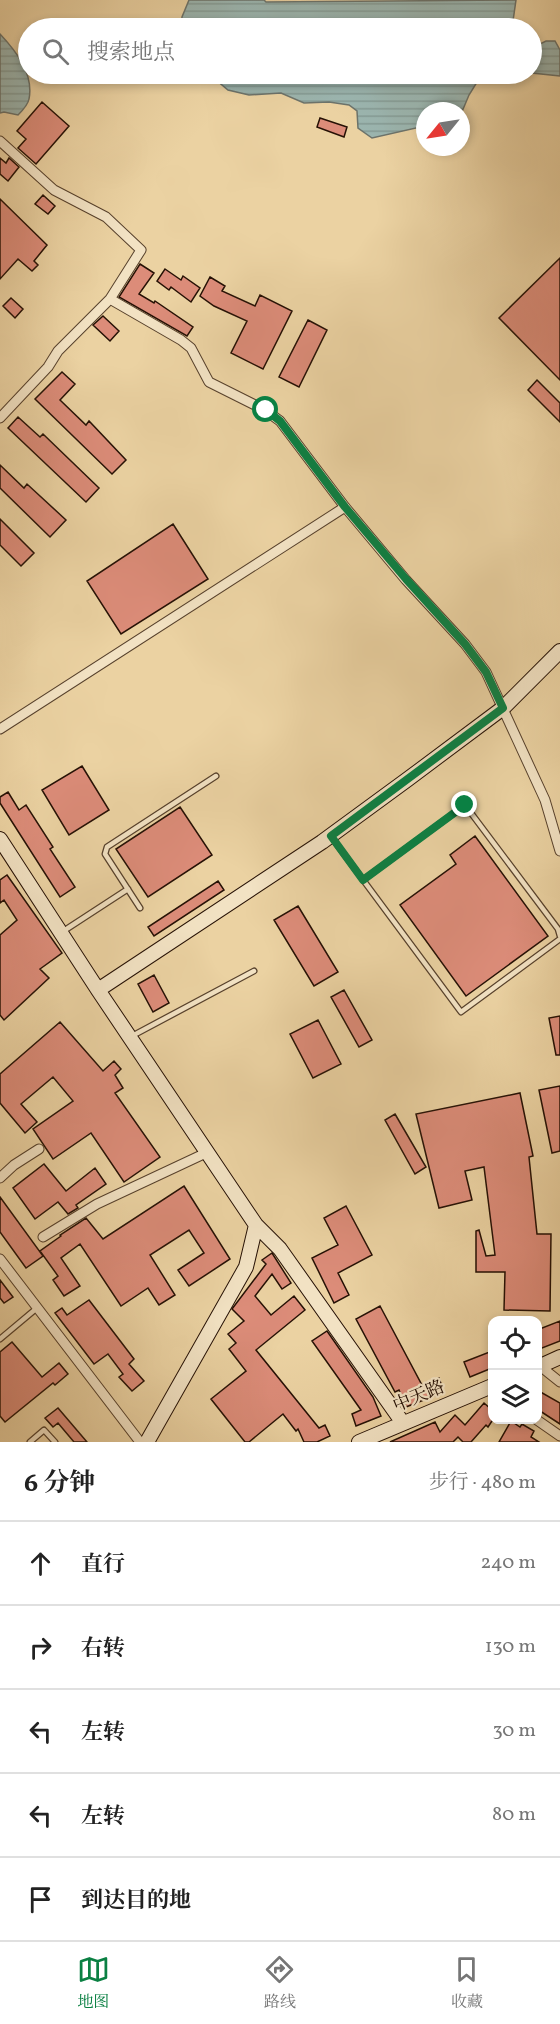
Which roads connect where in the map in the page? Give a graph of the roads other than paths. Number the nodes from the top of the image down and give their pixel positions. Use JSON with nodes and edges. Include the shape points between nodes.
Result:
{"nodes":[{"id":1,"x":0,"y":141,"type":"edge"},
{"id":2,"x":110,"y":299,"type":"junction"},
{"id":3,"x":0,"y":418,"type":"edge"},
{"id":4,"x":345,"y":507,"type":"junction"},
{"id":5,"x":560,"y":651,"type":"edge"},
{"id":6,"x":503,"y":708,"type":"junction"},
{"id":7,"x":0,"y":729,"type":"edge"},
{"id":8,"x":216,"y":776,"type":"dead end"},
{"id":9,"x":331,"y":836,"type":"junction"},
{"id":10,"x":0,"y":839,"type":"edge"},
{"id":11,"x":560,"y":851,"type":"edge"},
{"id":12,"x":4,"y":856,"type":"edge"},
{"id":13,"x":363,"y":880,"type":"junction"},
{"id":14,"x":128,"y":890,"type":"junction"},
{"id":15,"x":140,"y":908,"type":"dead end"},
{"id":16,"x":61,"y":933,"type":"junction"},
{"id":17,"x":560,"y":938,"type":"edge"},
{"id":18,"x":254,"y":971,"type":"dead end"},
{"id":19,"x":98,"y":990,"type":"junction"},
{"id":20,"x":130,"y":1037,"type":"junction"},
{"id":21,"x":39,"y":1149,"type":"dead end"},
{"id":22,"x":208,"y":1152,"type":"junction"},
{"id":23,"x":0,"y":1178,"type":"edge"},
{"id":24,"x":256,"y":1224,"type":"junction"},
{"id":25,"x":44,"y":1237,"type":"dead end"},
{"id":26,"x":0,"y":1259,"type":"edge"},
{"id":27,"x":37,"y":1307,"type":"junction"},
{"id":28,"x":0,"y":1339,"type":"edge"},
{"id":29,"x":560,"y":1357,"type":"edge"},
{"id":30,"x":542,"y":1365,"type":"edge"},
{"id":31,"x":542,"y":1368,"type":"edge"},
{"id":32,"x":560,"y":1382,"type":"edge"},
{"id":33,"x":488,"y":1388,"type":"edge"},
{"id":34,"x":542,"y":1423,"type":"edge"},
{"id":35,"x":403,"y":1424,"type":"junction"},
{"id":36,"x":560,"y":1436,"type":"edge"},
{"id":37,"x":30,"y":1442,"type":"edge"},
{"id":38,"x":55,"y":1442,"type":"edge"},
{"id":39,"x":140,"y":1442,"type":"edge"},
{"id":40,"x":147,"y":1442,"type":"edge"},
{"id":41,"x":359,"y":1442,"type":"edge"}],
"edges":[{"from":1,"to":2,"type":"street","via":[[54,190],[106,217],[141,250]]},
{"from":2,"to":3,"type":"street"},
{"from":2,"to":4,"type":"street","via":[[181,340],[190,348],[209,382],[280,421]]},
{"from":4,"to":6,"type":"street","via":[[465,644],[486,672]]},
{"from":4,"to":7,"type":"street"},
{"from":5,"to":6,"type":"street"},
{"from":6,"to":9,"type":"street"},
{"from":6,"to":11,"type":"street","via":[[545,800]]},
{"from":8,"to":14,"type":"lane","via":[[107,847],[105,854]]},
{"from":9,"to":13,"type":"lane"},
{"from":9,"to":19,"type":"street"},
{"from":10,"to":12,"type":"street"},
{"from":12,"to":16,"type":"street"},
{"from":13,"to":17,"type":"lane","via":[[461,1012]]},
{"from":13,"to":17,"type":"lane","via":[[465,805],[558,929]]},
{"from":14,"to":15,"type":"lane"},
{"from":14,"to":16,"type":"lane"},
{"from":16,"to":19,"type":"street"},
{"from":18,"to":20,"type":"lane"},
{"from":19,"to":20,"type":"street"},
{"from":20,"to":22,"type":"street"},
{"from":21,"to":23,"type":"street"},
{"from":22,"to":24,"type":"street"},
{"from":22,"to":25,"type":"street","via":[[97,1203]]},
{"from":24,"to":35,"type":"street","via":[[280,1249]]},
{"from":24,"to":40,"type":"street","via":[[246,1267]]},
{"from":26,"to":27,"type":"street"},
{"from":27,"to":28,"type":"lane"},
{"from":27,"to":39,"type":"street"},
{"from":29,"to":30,"type":"street"},
{"from":31,"to":32,"type":"street"},
{"from":33,"to":35,"type":"street","name":"中天路"},
{"from":34,"to":36,"type":"street"},
{"from":35,"to":41,"type":"street","name":"中天路"},
{"from":37,"to":38,"type":"lane","via":[[44,1430]]}]}
